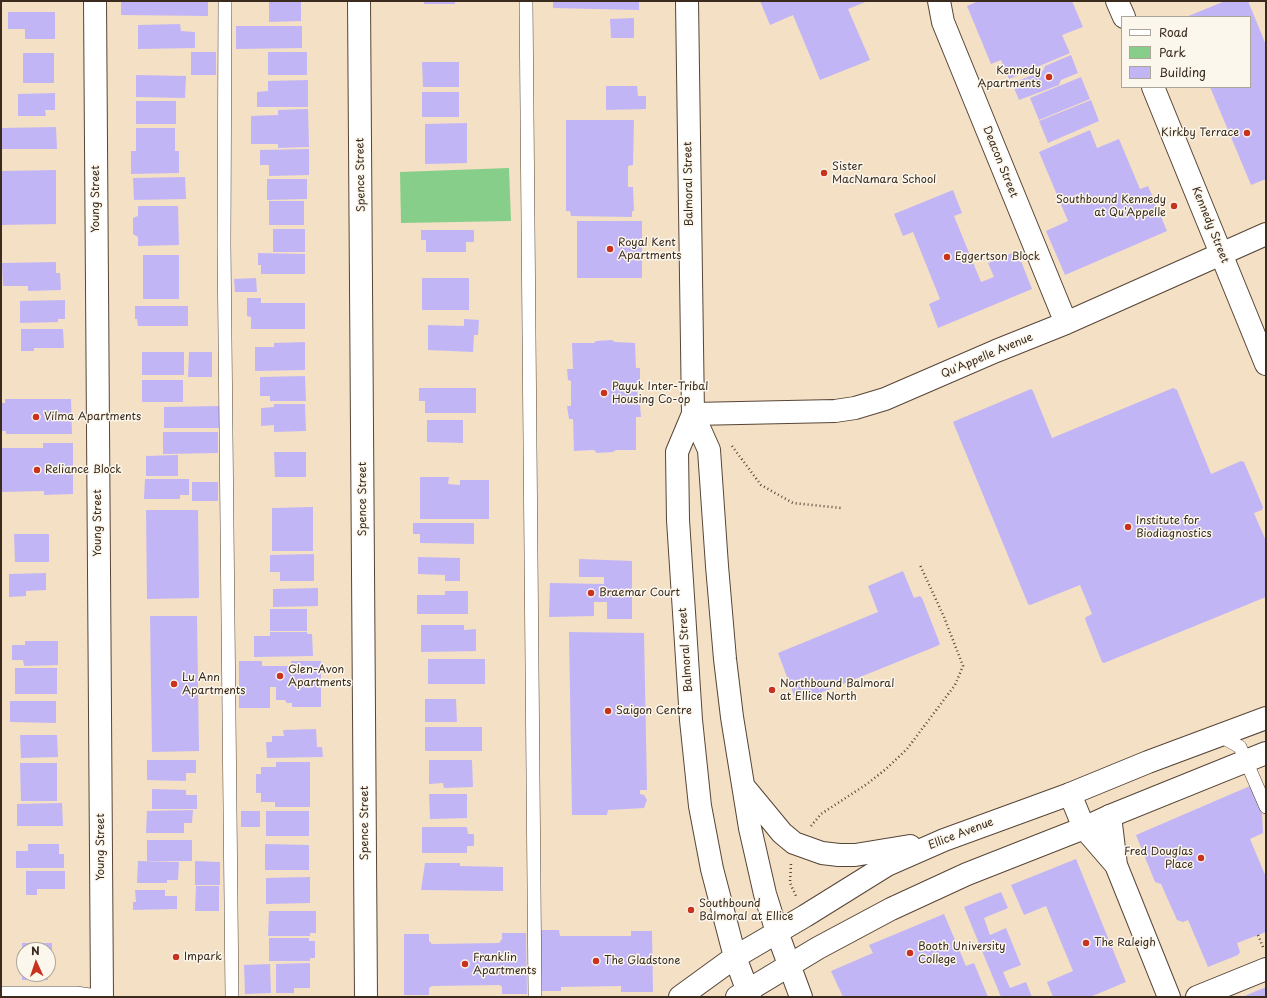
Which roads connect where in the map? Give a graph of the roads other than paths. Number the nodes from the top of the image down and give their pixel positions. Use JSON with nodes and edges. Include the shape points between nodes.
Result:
{"nodes":[{"id":1,"x":95,"y":1,"type":"edge"},
{"id":2,"x":225,"y":1,"type":"edge"},
{"id":3,"x":359,"y":1,"type":"edge"},
{"id":4,"x":526,"y":1,"type":"edge"},
{"id":5,"x":687,"y":1,"type":"edge"},
{"id":6,"x":939,"y":1,"type":"edge"},
{"id":7,"x":1117,"y":1,"type":"edge"},
{"id":8,"x":1124,"y":16,"type":"edge"},
{"id":9,"x":1153,"y":88,"type":"edge"},
{"id":10,"x":1266,"y":234,"type":"edge"},
{"id":11,"x":1222,"y":254,"type":"junction"},
{"id":12,"x":1066,"y":323,"type":"junction"},
{"id":13,"x":1266,"y":364,"type":"edge"},
{"id":14,"x":692,"y":414,"type":"junction"},
{"id":15,"x":1266,"y":718,"type":"edge"},
{"id":16,"x":1219,"y":735,"type":"junction"},
{"id":17,"x":1266,"y":753,"type":"edge"},
{"id":18,"x":1246,"y":760,"type":"junction"},
{"id":19,"x":742,"y":784,"type":"junction"},
{"id":20,"x":1070,"y":794,"type":"junction"},
{"id":21,"x":1266,"y":807,"type":"edge"},
{"id":22,"x":1110,"y":816,"type":"junction"},
{"id":23,"x":1084,"y":828,"type":"junction"},
{"id":24,"x":944,"y":840,"type":"junction"},
{"id":25,"x":1116,"y":865,"type":"junction"},
{"id":26,"x":776,"y":932,"type":"junction"},
{"id":27,"x":735,"y":957,"type":"junction"},
{"id":28,"x":790,"y":966,"type":"junction"},
{"id":29,"x":1266,"y":969,"type":"edge"},
{"id":30,"x":1,"y":993,"type":"edge"},
{"id":31,"x":745,"y":995,"type":"edge"},
{"id":32,"x":102,"y":997,"type":"edge"},
{"id":33,"x":232,"y":997,"type":"edge"},
{"id":34,"x":366,"y":997,"type":"edge"},
{"id":35,"x":535,"y":997,"type":"edge"},
{"id":36,"x":680,"y":997,"type":"edge"},
{"id":37,"x":801,"y":997,"type":"edge"},
{"id":38,"x":1169,"y":997,"type":"edge"},
{"id":39,"x":1197,"y":997,"type":"edge"}],
"edges":[{"from":1,"to":32,"type":"street","name":"Young Street"},
{"from":2,"to":33,"type":"lane","via":[[224,244]]},
{"from":3,"to":34,"type":"street","name":"Spence Street"},
{"from":4,"to":35,"type":"lane"},
{"from":5,"to":14,"type":"street","name":"Balmoral Street"},
{"from":6,"to":12,"type":"street","name":"Deacon Street","via":[[946,28]]},
{"from":7,"to":8,"type":"street"},
{"from":9,"to":11,"type":"street","name":"Kennedy Street"},
{"from":10,"to":11,"type":"street","name":"Qu'Appelle Avenue"},
{"from":11,"to":12,"type":"street","name":"Qu'Appelle Avenue"},
{"from":11,"to":13,"type":"street","name":"Kennedy Street"},
{"from":12,"to":14,"type":"street","name":"Qu'Appelle Avenue","via":[[885,399],[855,408],[834,411]]},
{"from":14,"to":19,"type":"street","name":"Balmoral Street","via":[[709,450],[725,659]]},
{"from":14,"to":27,"type":"street","name":"Balmoral Street","via":[[677,452],[678,520],[691,720],[700,806],[712,869]]},
{"from":15,"to":16,"type":"street","name":"Ellice Avenue"},
{"from":16,"to":18,"type":"lane","via":[[1240,747]]},
{"from":16,"to":20,"type":"street","name":"Ellice Avenue"},
{"from":17,"to":18,"type":"street"},
{"from":18,"to":21,"type":"lane"},
{"from":18,"to":22,"type":"street"},
{"from":19,"to":24,"type":"street","via":[[782,833],[794,843],[822,853],[855,854]]},
{"from":19,"to":26,"type":"street","name":"Balmoral Street","via":[[758,863]]},
{"from":20,"to":23,"type":"street"},
{"from":20,"to":24,"type":"street","name":"Ellice Avenue"},
{"from":22,"to":23,"type":"street"},
{"from":22,"to":25,"type":"street"},
{"from":23,"to":25,"type":"street"},
{"from":23,"to":28,"type":"street","via":[[967,874],[891,909]]},
{"from":24,"to":26,"type":"street","name":"Ellice Avenue","via":[[887,865]]},
{"from":25,"to":38,"type":"street"},
{"from":26,"to":27,"type":"street","name":"Ellice Avenue"},
{"from":26,"to":28,"type":"street","name":"Balmoral Street"},
{"from":27,"to":31,"type":"street","name":"Balmoral Street"},
{"from":27,"to":36,"type":"street","name":"Ellice Avenue"},
{"from":28,"to":31,"type":"street"},
{"from":28,"to":37,"type":"street","name":"Balmoral Street"},
{"from":29,"to":39,"type":"street"},
{"from":30,"to":32,"type":"lane","via":[[76,993]]}]}
